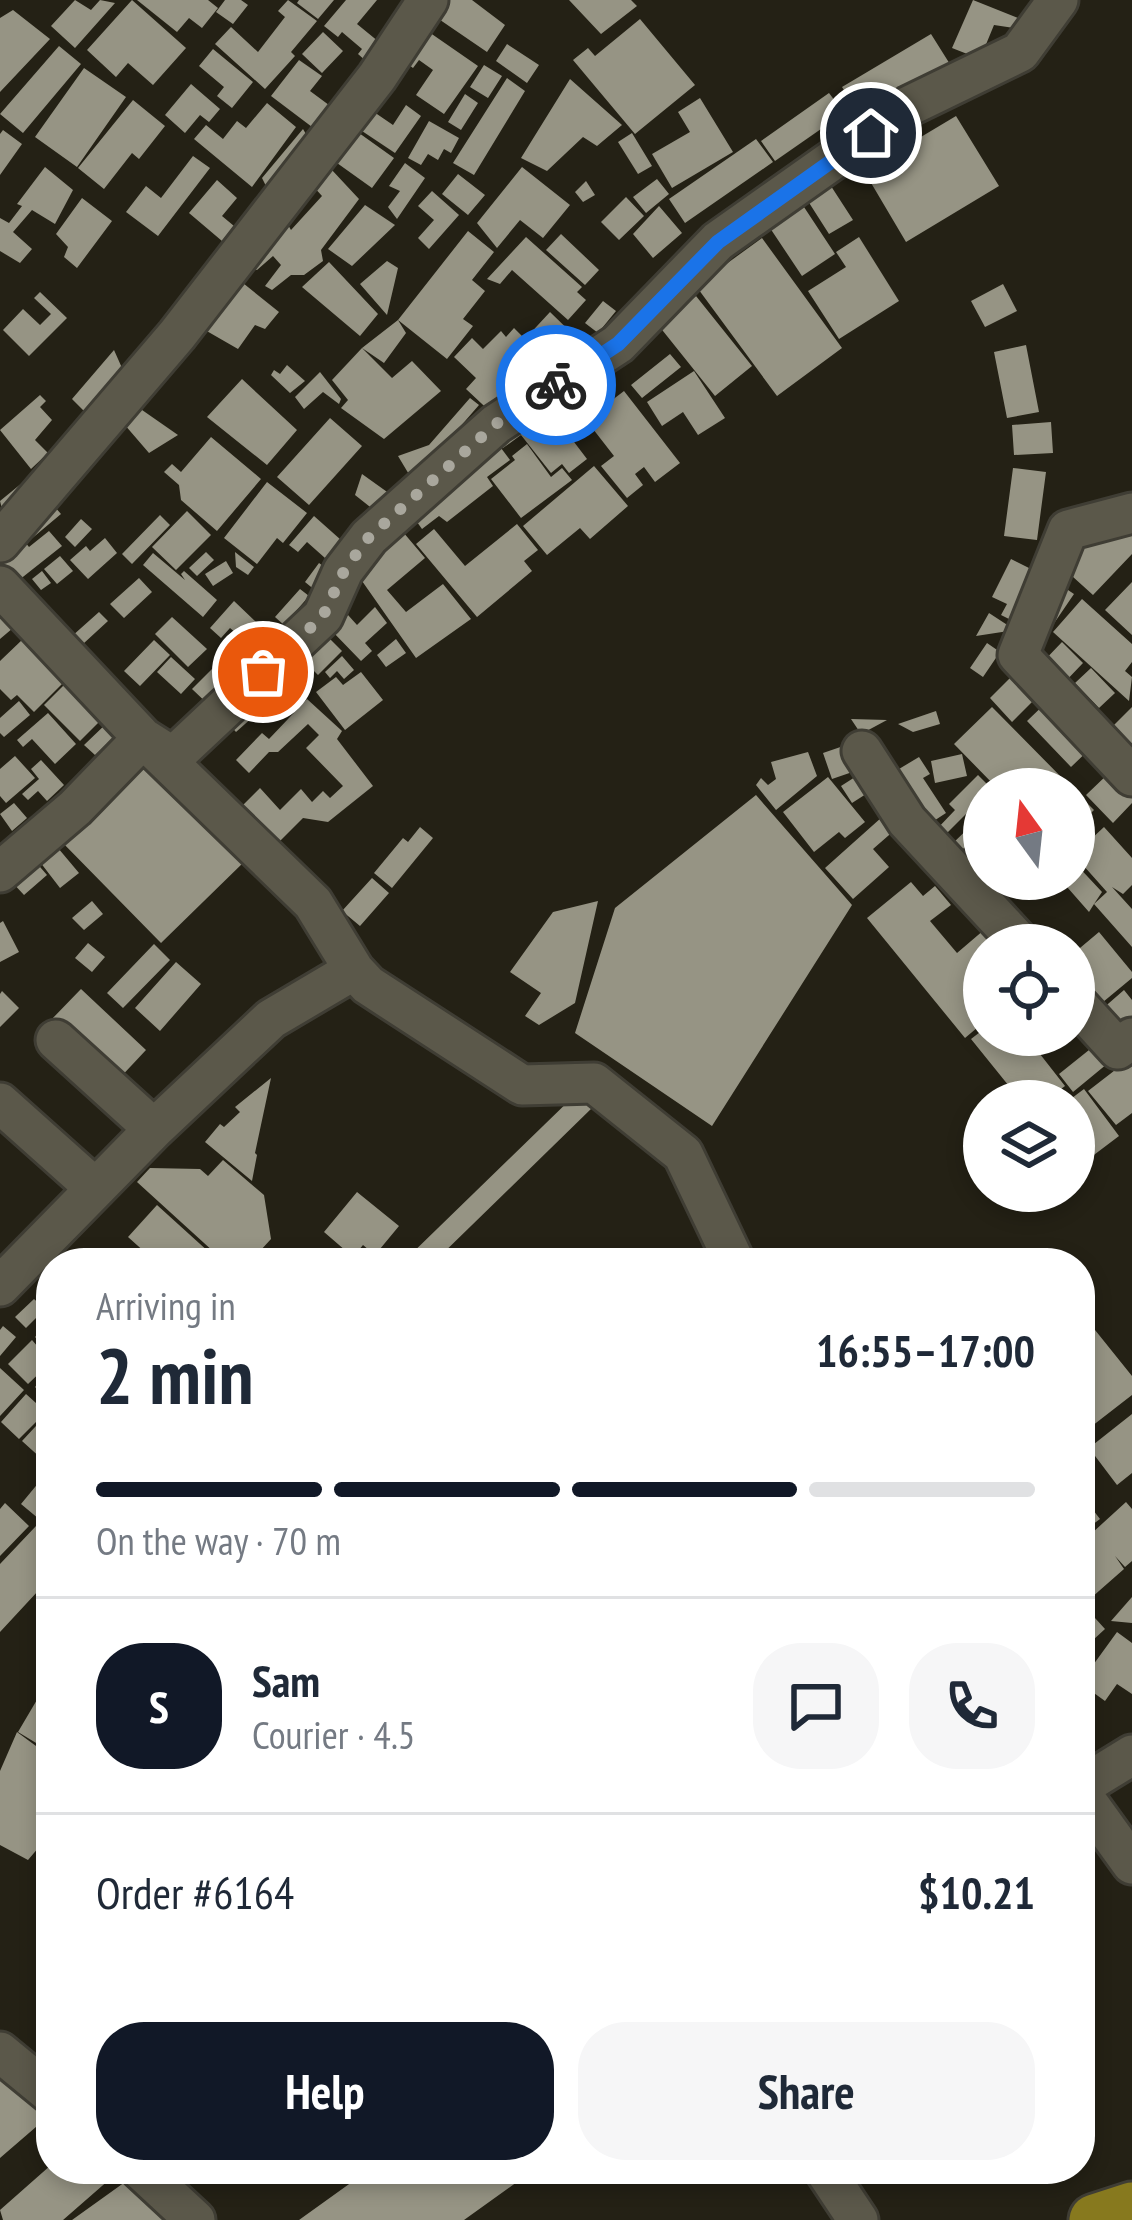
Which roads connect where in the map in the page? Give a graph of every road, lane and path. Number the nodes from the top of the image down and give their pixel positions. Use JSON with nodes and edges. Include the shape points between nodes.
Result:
{"nodes":[{"id":1,"x":428,"y":0,"type":"edge"},
{"id":2,"x":1058,"y":0,"type":"edge"},
{"id":3,"x":1132,"y":513,"type":"edge"},
{"id":4,"x":0,"y":542,"type":"edge"},
{"id":5,"x":0,"y":586,"type":"edge"},
{"id":6,"x":142,"y":738,"type":"junction"},
{"id":7,"x":862,"y":751,"type":"dead end"},
{"id":8,"x":1132,"y":776,"type":"edge"},
{"id":9,"x":0,"y":872,"type":"edge"},
{"id":10,"x":1003,"y":924,"type":"edge"},
{"id":11,"x":354,"y":970,"type":"junction"},
{"id":12,"x":1095,"y":1024,"type":"edge"},
{"id":13,"x":1132,"y":1038,"type":"edge"},
{"id":14,"x":56,"y":1040,"type":"dead end"},
{"id":15,"x":0,"y":1103,"type":"edge"},
{"id":16,"x":154,"y":1129,"type":"junction"},
{"id":17,"x":95,"y":1188,"type":"junction"},
{"id":18,"x":37,"y":1248,"type":"edge"},
{"id":19,"x":728,"y":1248,"type":"edge"},
{"id":20,"x":36,"y":1249,"type":"edge"},
{"id":21,"x":0,"y":1286,"type":"edge"},
{"id":22,"x":1132,"y":1755,"type":"edge"},
{"id":23,"x":1095,"y":1779,"type":"edge"},
{"id":24,"x":1095,"y":1811,"type":"edge"},
{"id":25,"x":1132,"y":1864,"type":"edge"},
{"id":26,"x":0,"y":2051,"type":"edge"},
{"id":27,"x":36,"y":2081,"type":"edge"},
{"id":28,"x":156,"y":2184,"type":"edge"},
{"id":29,"x":834,"y":2184,"type":"edge"},
{"id":30,"x":1132,"y":2208,"type":"edge"},
{"id":31,"x":194,"y":2220,"type":"edge"},
{"id":32,"x":858,"y":2220,"type":"edge"},
{"id":33,"x":1095,"y":2220,"type":"edge"}],
"edges":[{"from":1,"to":4,"type":"street","via":[[177,335]]},
{"from":2,"to":6,"type":"street","via":[[1020,52],[909,106],[718,242],[618,344],[496,424],[369,537],[323,616],[173,757]]},
{"from":3,"to":8,"type":"street","via":[[1068,530],[1018,655]]},
{"from":5,"to":6,"type":"street"},
{"from":6,"to":9,"type":"street"},
{"from":6,"to":11,"type":"street","via":[[313,903]]},
{"from":7,"to":10,"type":"street","via":[[907,820]]},
{"from":11,"to":16,"type":"street","via":[[271,1019]]},
{"from":11,"to":19,"type":"street","via":[[522,1085],[594,1083],[683,1154]]},
{"from":12,"to":13,"type":"street","via":[[1118,1049]]},
{"from":14,"to":16,"type":"street"},
{"from":15,"to":17,"type":"street"},
{"from":16,"to":17,"type":"street"},
{"from":17,"to":18,"type":"street"},
{"from":20,"to":21,"type":"street"},
{"from":22,"to":23,"type":"street"},
{"from":24,"to":25,"type":"street"},
{"from":26,"to":27,"type":"street"},
{"from":28,"to":31,"type":"street"},
{"from":29,"to":32,"type":"street"},
{"from":30,"to":33,"type":"main road"}]}
